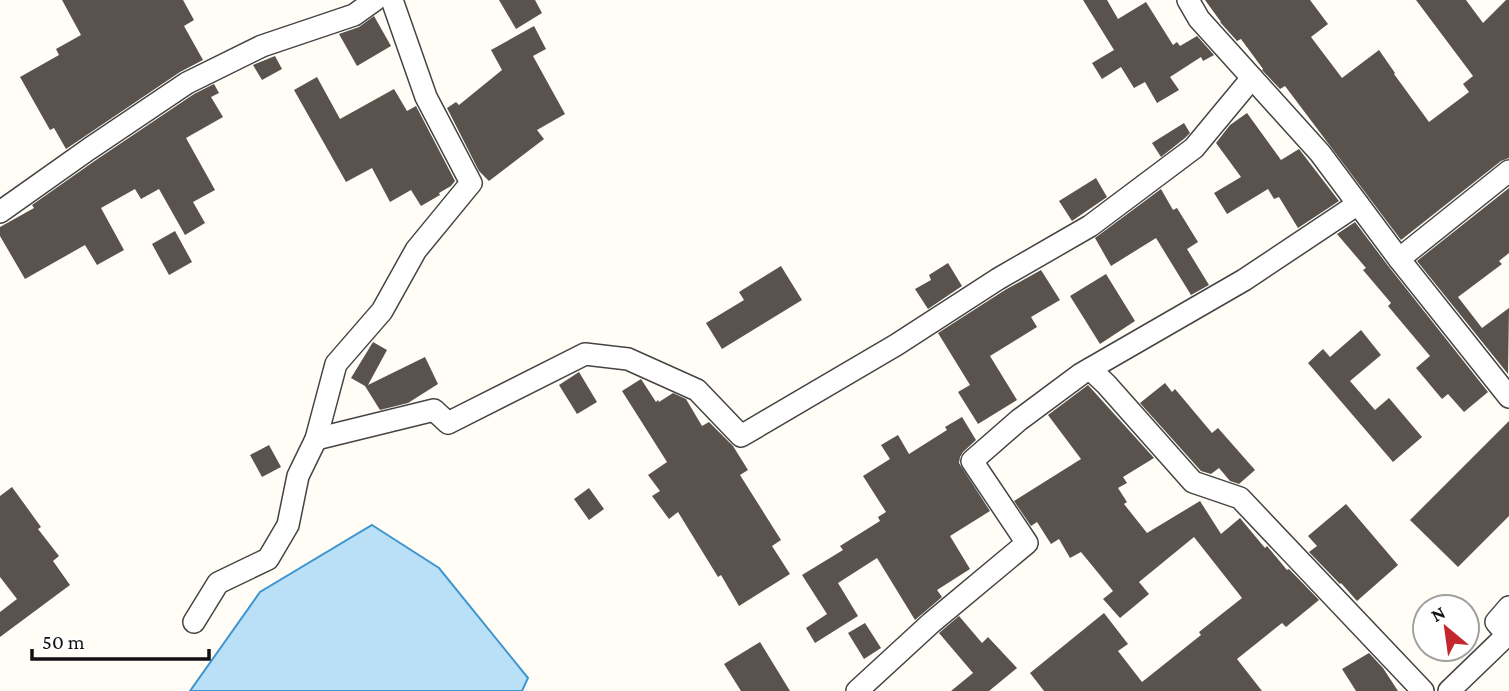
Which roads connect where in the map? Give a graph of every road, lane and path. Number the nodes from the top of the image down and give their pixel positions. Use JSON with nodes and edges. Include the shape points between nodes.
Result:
{"nodes":[{"id":1,"x":374,"y":0,"type":"edge"},
{"id":2,"x":392,"y":0,"type":"edge"},
{"id":3,"x":1188,"y":0,"type":"edge"},
{"id":4,"x":1252,"y":78,"type":"junction"},
{"id":5,"x":1509,"y":171,"type":"edge"},
{"id":6,"x":1358,"y":204,"type":"junction"},
{"id":7,"x":0,"y":212,"type":"edge"},
{"id":8,"x":1399,"y":259,"type":"junction"},
{"id":9,"x":1090,"y":369,"type":"junction"},
{"id":10,"x":1509,"y":397,"type":"edge"},
{"id":11,"x":316,"y":439,"type":"junction"},
{"id":12,"x":1509,"y":607,"type":"edge"},
{"id":13,"x":194,"y":622,"type":"dead end"},
{"id":14,"x":857,"y":691,"type":"edge"},
{"id":15,"x":1423,"y":691,"type":"edge"},
{"id":16,"x":1450,"y":691,"type":"edge"}],
"edges":[{"from":1,"to":7,"type":"street","via":[[354,15],[262,46],[187,83]]},
{"from":2,"to":11,"type":"street","via":[[426,97],[471,183],[416,250],[382,311],[337,364]]},
{"from":3,"to":4,"type":"street","via":[[1199,19]]},
{"from":4,"to":6,"type":"street","via":[[1320,153]]},
{"from":4,"to":11,"type":"street","via":[[1195,148],[1090,226],[741,436],[697,390],[628,359],[585,354],[448,423],[434,410]]},
{"from":5,"to":8,"type":"street"},
{"from":6,"to":8,"type":"street"},
{"from":6,"to":9,"type":"street","via":[[1244,280]]},
{"from":8,"to":10,"type":"street"},
{"from":9,"to":14,"type":"street","via":[[1018,420],[972,461],[1027,543]]},
{"from":9,"to":15,"type":"street","via":[[1193,482],[1240,498]]},
{"from":11,"to":13,"type":"street","via":[[298,476],[288,525],[268,559],[218,583]]},
{"from":12,"to":16,"type":"street","via":[[1496,622],[1507,635]]}]}
